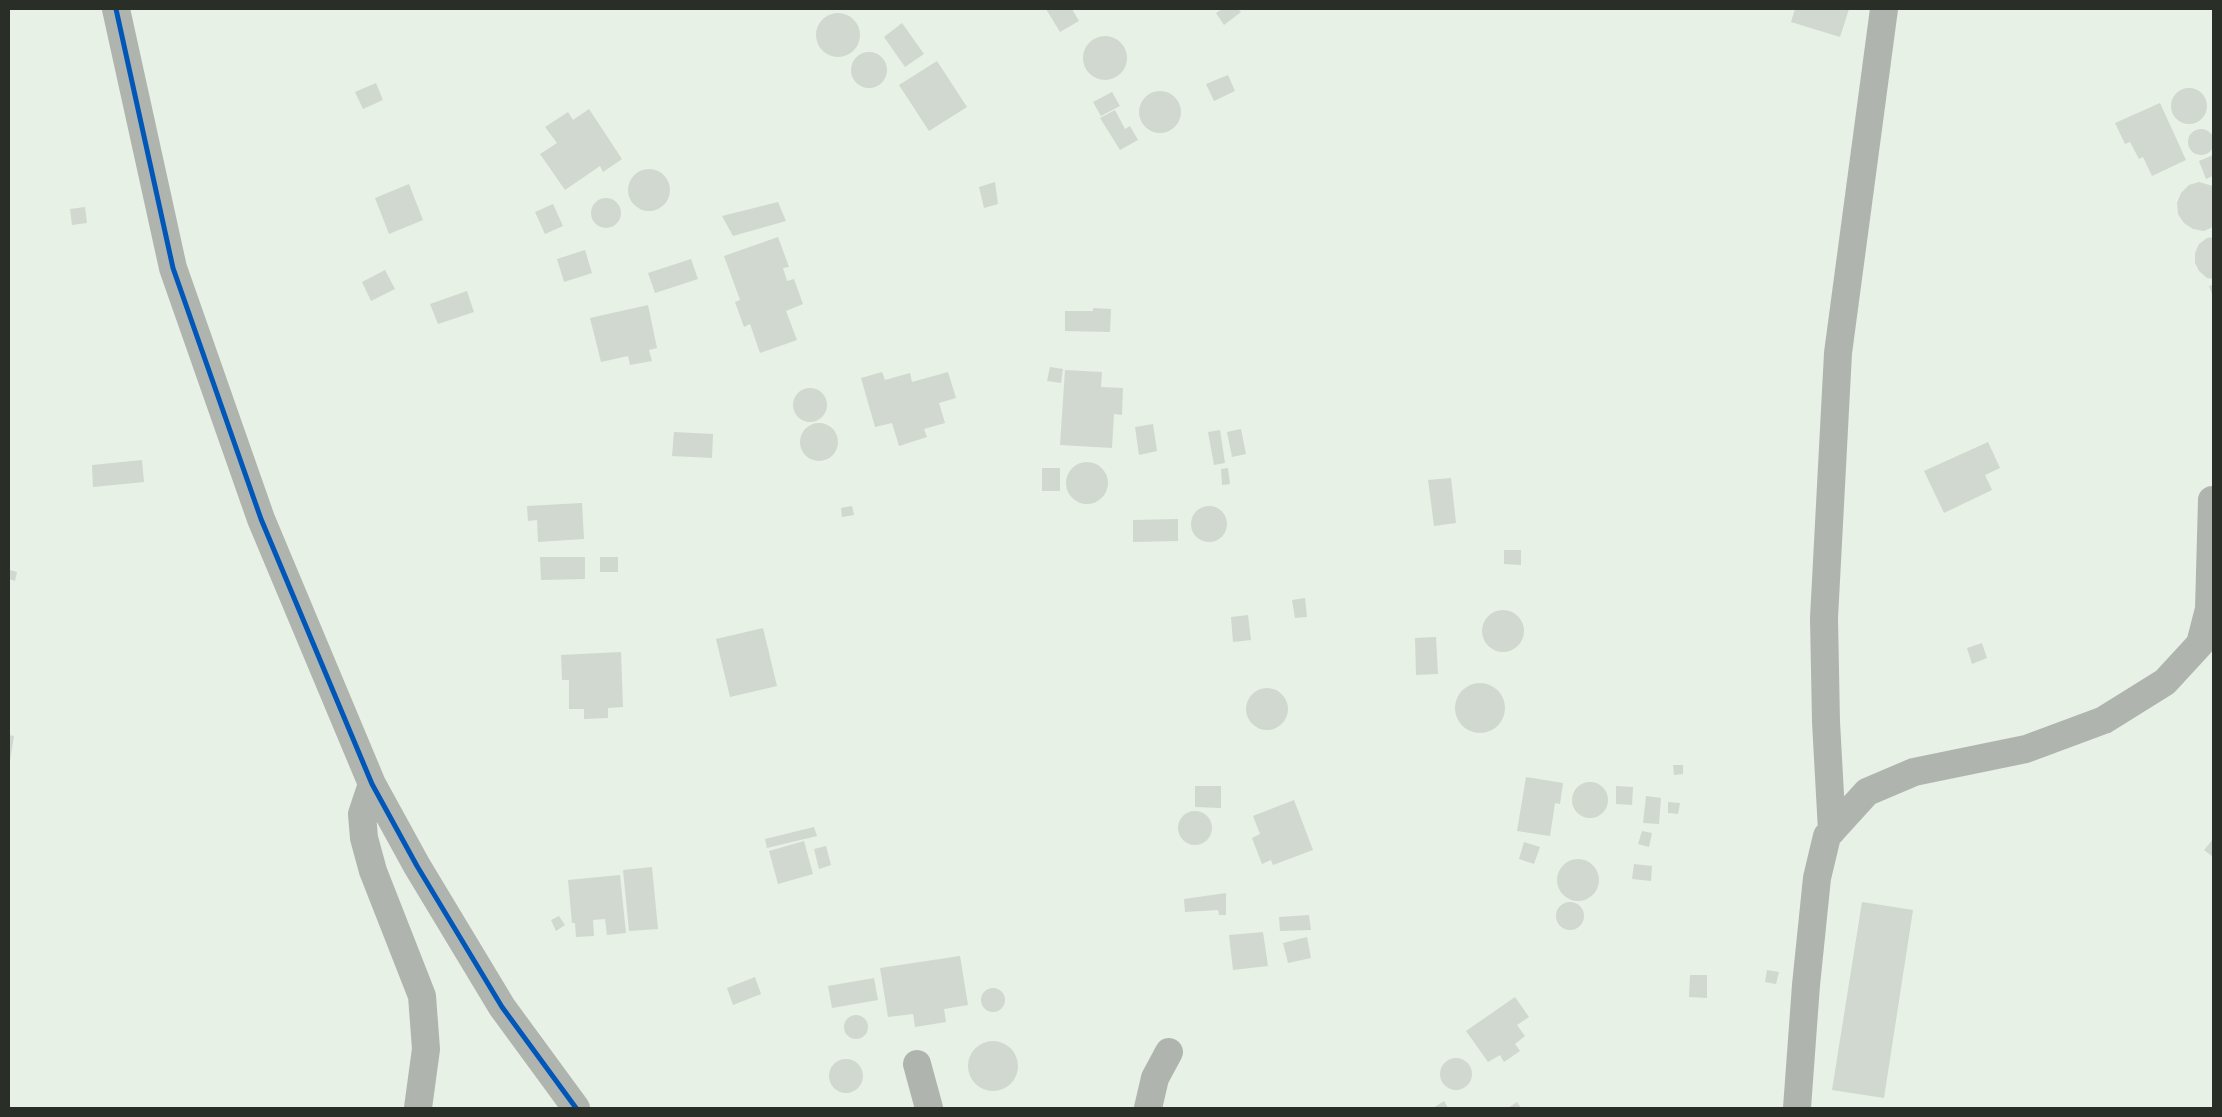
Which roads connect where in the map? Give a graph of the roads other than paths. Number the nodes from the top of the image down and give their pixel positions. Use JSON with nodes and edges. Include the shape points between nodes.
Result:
{"nodes":[{"id":1,"x":116,"y":9,"type":"edge"},
{"id":2,"x":1884,"y":9,"type":"edge"},
{"id":3,"x":2212,"y":500,"type":"edge"},
{"id":4,"x":372,"y":784,"type":"junction"},
{"id":5,"x":1832,"y":831,"type":"junction"},
{"id":6,"x":1169,"y":1052,"type":"dead end"},
{"id":7,"x":917,"y":1064,"type":"dead end"},
{"id":8,"x":418,"y":1108,"type":"edge"},
{"id":9,"x":576,"y":1108,"type":"edge"},
{"id":10,"x":929,"y":1108,"type":"edge"},
{"id":11,"x":1148,"y":1108,"type":"edge"},
{"id":12,"x":1797,"y":1108,"type":"edge"}],
"edges":[{"from":1,"to":4,"type":"street","via":[[173,268],[261,520]]},
{"from":2,"to":5,"type":"street","via":[[1838,353],[1824,618]]},
{"from":3,"to":5,"type":"street","via":[[2209,609],[2200,644],[2165,682],[2104,720],[2026,749],[1914,772],[1867,792]]},
{"from":4,"to":8,"type":"street","via":[[362,814],[364,838],[373,871],[422,996],[426,1049]]},
{"from":4,"to":9,"type":"street","via":[[417,866],[502,1006]]},
{"from":5,"to":12,"type":"street","via":[[1827,836],[1817,878]]},
{"from":6,"to":11,"type":"street","via":[[1156,1078]]},
{"from":7,"to":10,"type":"street"}]}
